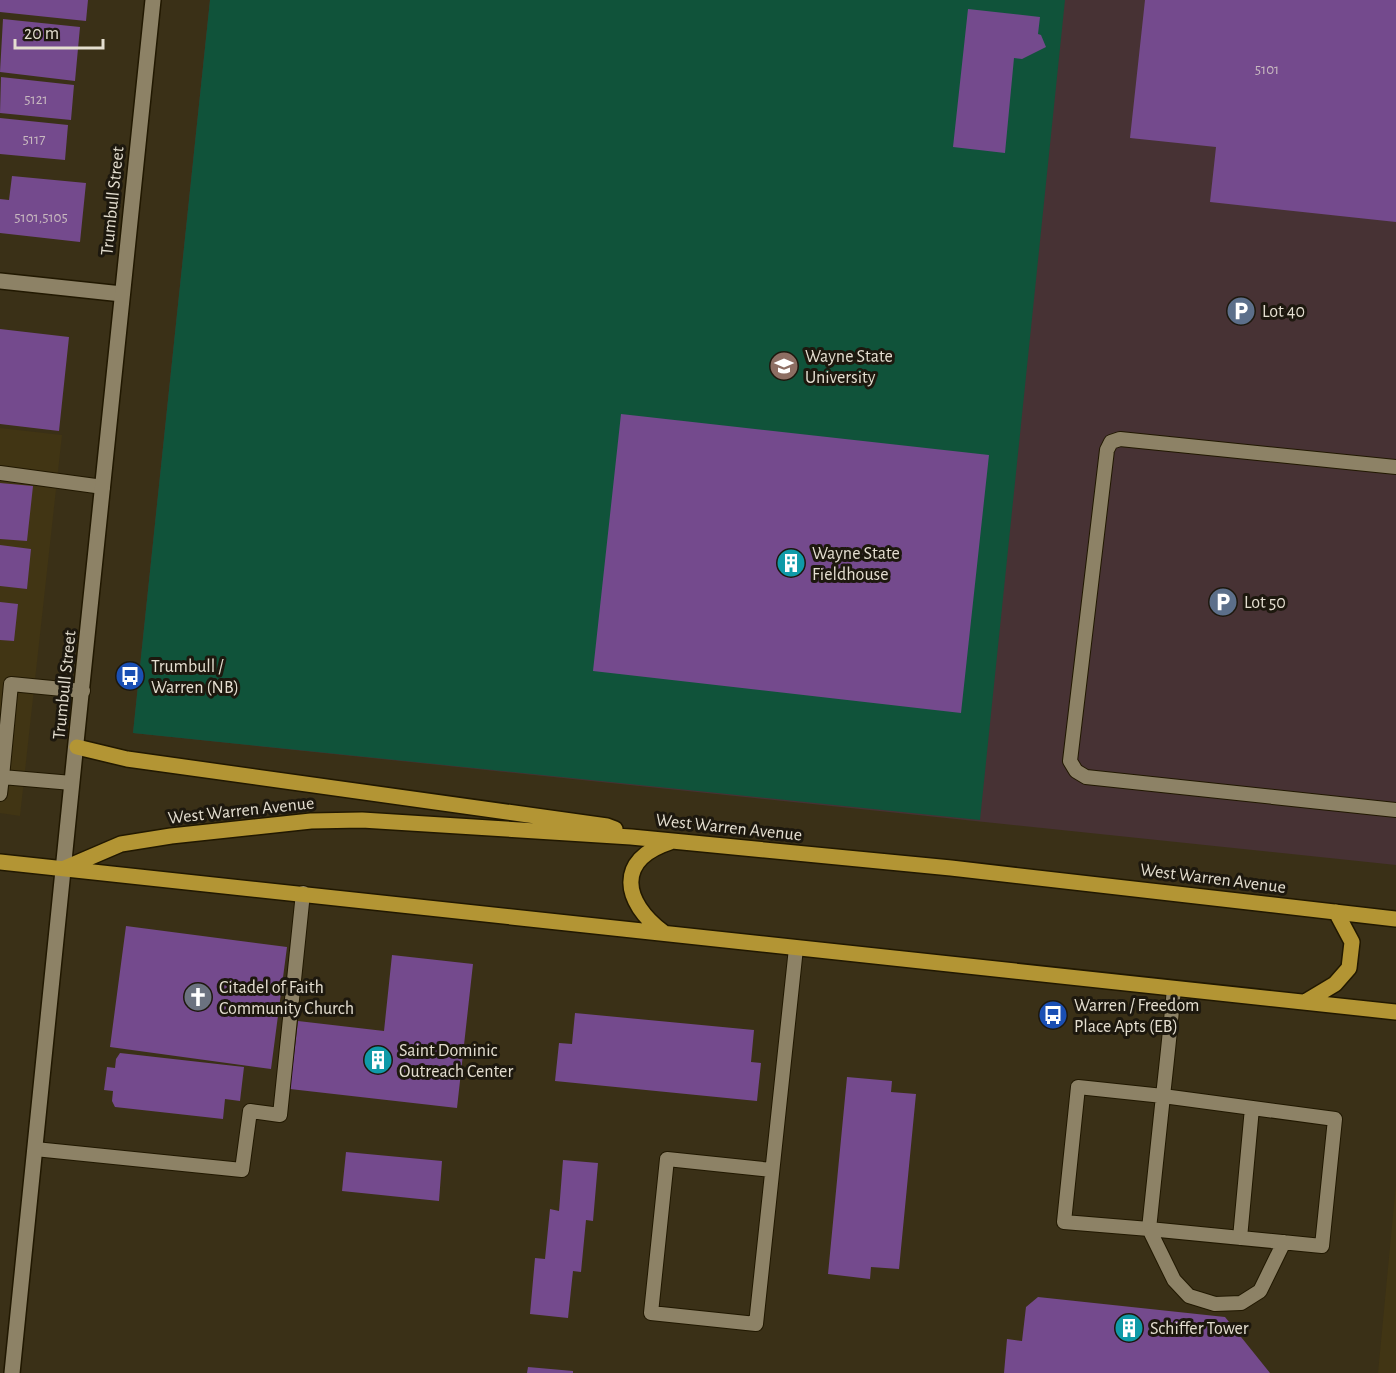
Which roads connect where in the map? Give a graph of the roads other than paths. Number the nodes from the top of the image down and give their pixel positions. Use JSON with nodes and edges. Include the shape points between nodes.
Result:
{"nodes":[{"id":1,"x":153,"y":0,"type":"edge"},
{"id":2,"x":0,"y":281,"type":"edge"},
{"id":3,"x":122,"y":294,"type":"junction"},
{"id":4,"x":1396,"y":466,"type":"edge"},
{"id":5,"x":0,"y":472,"type":"edge"},
{"id":6,"x":103,"y":487,"type":"junction"},
{"id":7,"x":82,"y":691,"type":"junction"},
{"id":8,"x":3,"y":731,"type":"edge"},
{"id":9,"x":77,"y":747,"type":"junction"},
{"id":10,"x":2,"y":777,"type":"junction"},
{"id":11,"x":72,"y":783,"type":"junction"},
{"id":12,"x":0,"y":794,"type":"edge"},
{"id":13,"x":1396,"y":810,"type":"edge"},
{"id":14,"x":631,"y":837,"type":"junction"},
{"id":15,"x":673,"y":841,"type":"junction"},
{"id":16,"x":0,"y":862,"type":"edge"},
{"id":17,"x":62,"y":869,"type":"junction"},
{"id":18,"x":303,"y":893,"type":"junction"},
{"id":19,"x":1336,"y":912,"type":"junction"},
{"id":20,"x":1396,"y":919,"type":"edge"},
{"id":21,"x":663,"y":932,"type":"junction"},
{"id":22,"x":796,"y":948,"type":"junction"},
{"id":23,"x":1174,"y":988,"type":"junction"},
{"id":24,"x":1305,"y":1002,"type":"junction"},
{"id":25,"x":1396,"y":1012,"type":"edge"},
{"id":26,"x":1163,"y":1096,"type":"junction"},
{"id":27,"x":1251,"y":1108,"type":"junction"},
{"id":28,"x":34,"y":1149,"type":"junction"},
{"id":29,"x":772,"y":1170,"type":"junction"},
{"id":30,"x":1149,"y":1229,"type":"junction"},
{"id":31,"x":1240,"y":1238,"type":"junction"},
{"id":32,"x":1284,"y":1242,"type":"junction"},
{"id":33,"x":12,"y":1373,"type":"edge"}],
"edges":[{"from":1,"to":3,"type":"street","name":"Trumbull Street"},
{"from":2,"to":3,"type":"street"},
{"from":3,"to":6,"type":"street","name":"Trumbull Street"},
{"from":4,"to":13,"type":"lane","via":[[1120,439],[1111,442],[1070,761],[1086,777]]},
{"from":5,"to":6,"type":"lane"},
{"from":6,"to":7,"type":"street","name":"Trumbull Street"},
{"from":7,"to":8,"type":"lane","via":[[11,684]]},
{"from":7,"to":9,"type":"street","name":"Trumbull Street"},
{"from":8,"to":10,"type":"lane"},
{"from":9,"to":11,"type":"street","name":"Trumbull Street"},
{"from":9,"to":14,"type":"main road","via":[[127,759],[607,826]]},
{"from":10,"to":11,"type":"lane"},
{"from":10,"to":12,"type":"lane"},
{"from":11,"to":17,"type":"street","name":"Trumbull Street"},
{"from":14,"to":15,"type":"main road","name":"West Warren Avenue"},
{"from":14,"to":17,"type":"main road","name":"West Warren Avenue","via":[[407,822],[311,821],[121,844]]},
{"from":15,"to":19,"type":"main road","name":"West Warren Avenue"},
{"from":15,"to":21,"type":"main road","via":[[642,856],[632,880],[639,908]]},
{"from":16,"to":17,"type":"main road","name":"West Warren Avenue"},
{"from":17,"to":18,"type":"main road","name":"West Warren Avenue"},
{"from":17,"to":28,"type":"street","name":"Trumbull Street"},
{"from":18,"to":21,"type":"main road","name":"West Warren Avenue"},
{"from":18,"to":28,"type":"lane","via":[[280,1115],[250,1111],[242,1170]]},
{"from":19,"to":20,"type":"main road","name":"West Warren Avenue"},
{"from":19,"to":24,"type":"main road","via":[[1352,942],[1349,968],[1335,984]]},
{"from":21,"to":22,"type":"main road","name":"West Warren Avenue"},
{"from":22,"to":23,"type":"main road","name":"West Warren Avenue"},
{"from":22,"to":29,"type":"lane"},
{"from":23,"to":24,"type":"main road","name":"West Warren Avenue"},
{"from":23,"to":26,"type":"lane"},
{"from":24,"to":25,"type":"main road","name":"West Warren Avenue"},
{"from":26,"to":27,"type":"lane"},
{"from":26,"to":30,"type":"lane"},
{"from":26,"to":30,"type":"lane","via":[[1078,1087],[1064,1222]]},
{"from":27,"to":31,"type":"lane"},
{"from":27,"to":32,"type":"lane","via":[[1335,1119],[1322,1246]]},
{"from":28,"to":33,"type":"street","name":"Trumbull Street"},
{"from":29,"to":29,"type":"lane","via":[[667,1159],[651,1313],[756,1324]]},
{"from":30,"to":31,"type":"lane"},
{"from":30,"to":32,"type":"lane","via":[[1174,1280],[1188,1296],[1215,1304],[1241,1303],[1260,1291]]},
{"from":31,"to":32,"type":"lane"}]}
